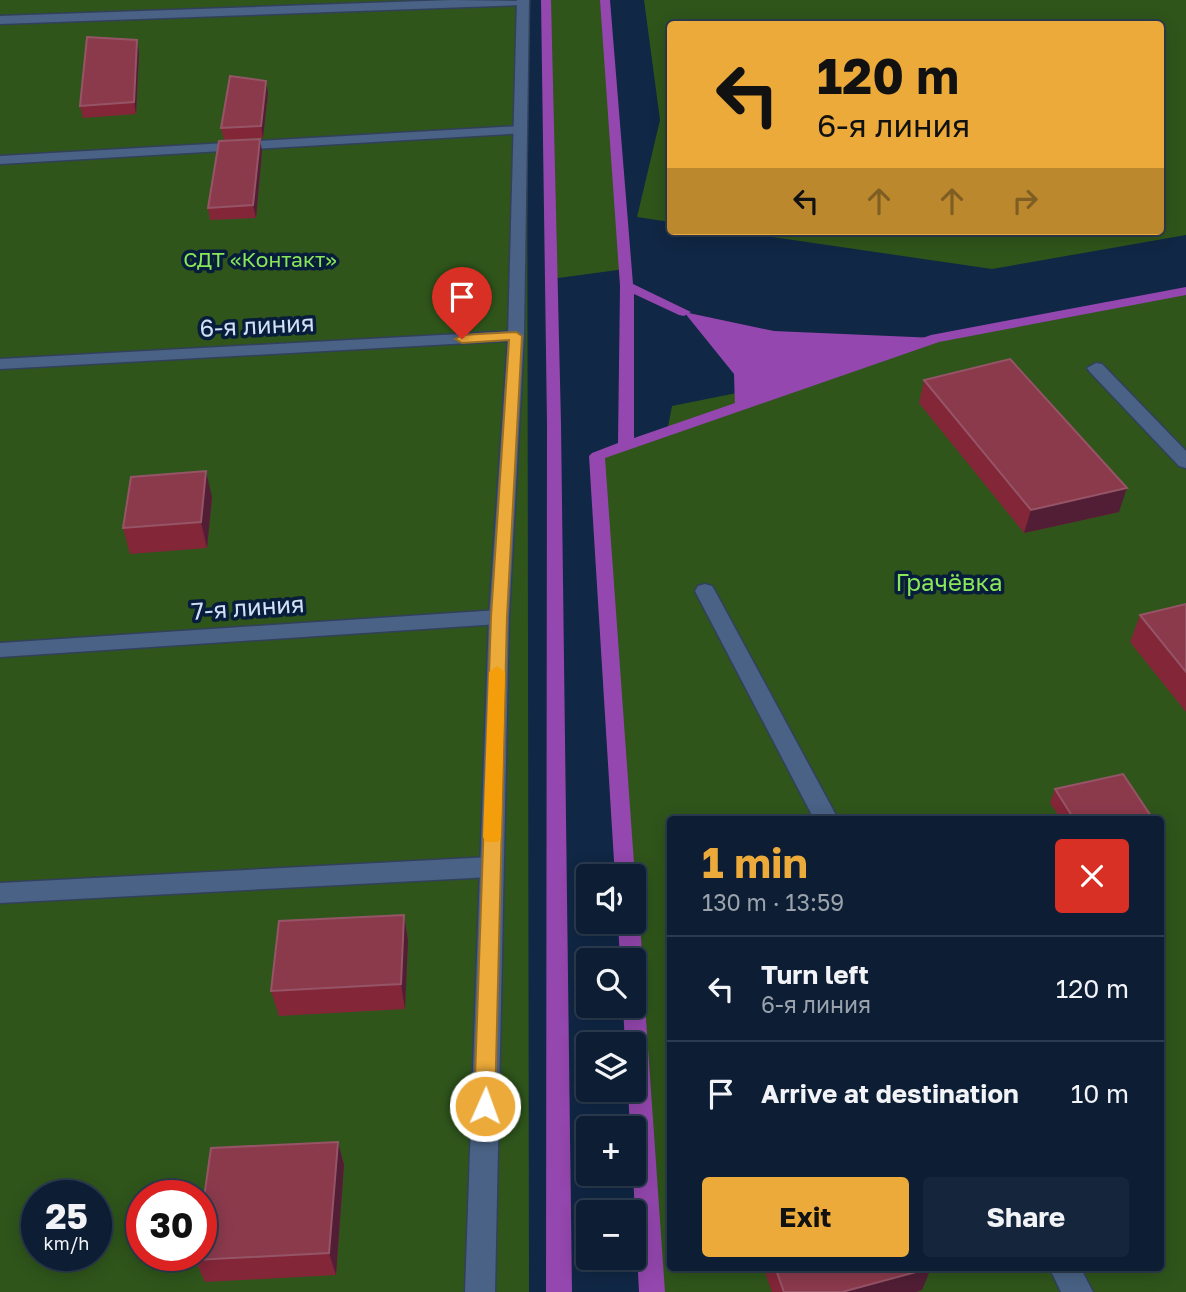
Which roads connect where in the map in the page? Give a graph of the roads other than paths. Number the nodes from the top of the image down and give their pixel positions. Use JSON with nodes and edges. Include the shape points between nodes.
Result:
{"nodes":[{"id":1,"x":523,"y":1,"type":"edge"},
{"id":2,"x":0,"y":20,"type":"edge"},
{"id":3,"x":520,"y":130,"type":"junction"},
{"id":4,"x":0,"y":160,"type":"edge"},
{"id":5,"x":516,"y":336,"type":"junction"},
{"id":6,"x":0,"y":364,"type":"edge"},
{"id":7,"x":1096,"y":368,"type":"dead end"},
{"id":8,"x":1186,"y":462,"type":"edge"},
{"id":9,"x":705,"y":591,"type":"dead end"},
{"id":10,"x":499,"y":617,"type":"junction"},
{"id":11,"x":0,"y":650,"type":"edge"},
{"id":12,"x":824,"y":816,"type":"edge"},
{"id":13,"x":491,"y":867,"type":"junction"},
{"id":14,"x":0,"y":893,"type":"edge"},
{"id":15,"x":1066,"y":1271,"type":"edge"},
{"id":16,"x":480,"y":1292,"type":"edge"},
{"id":17,"x":1078,"y":1292,"type":"edge"}],
"edges":[{"from":1,"to":2,"type":"street"},
{"from":1,"to":3,"type":"street"},
{"from":3,"to":4,"type":"street"},
{"from":3,"to":5,"type":"street"},
{"from":5,"to":6,"type":"street","name":"6-я линия"},
{"from":5,"to":10,"type":"street"},
{"from":7,"to":8,"type":"street"},
{"from":9,"to":12,"type":"street"},
{"from":10,"to":11,"type":"street","name":"7-я линия"},
{"from":10,"to":13,"type":"street"},
{"from":13,"to":14,"type":"street"},
{"from":13,"to":16,"type":"street"},
{"from":15,"to":17,"type":"street"}]}
